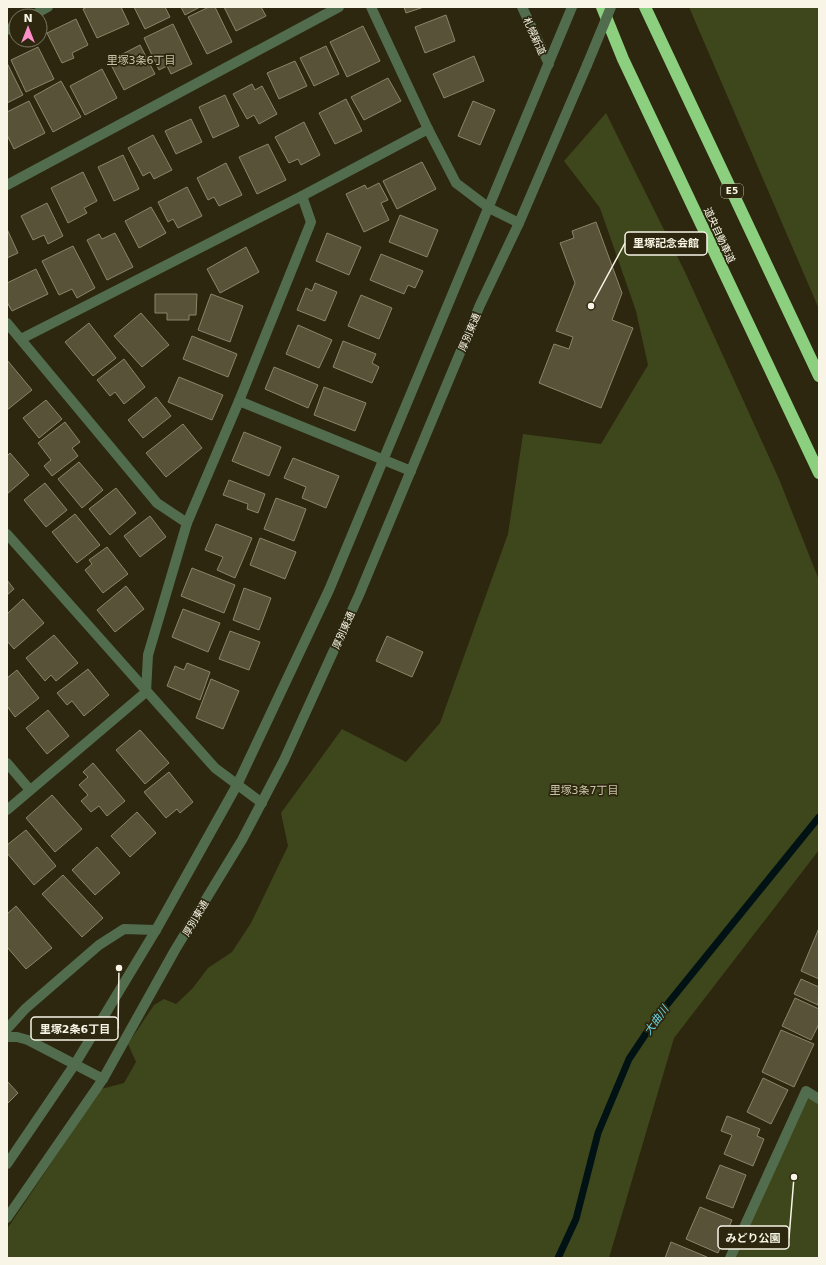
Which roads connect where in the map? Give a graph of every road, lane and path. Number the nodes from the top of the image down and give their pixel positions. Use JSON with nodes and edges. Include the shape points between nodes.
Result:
{"nodes":[{"id":1,"x":339,"y":7,"type":"edge"},
{"id":2,"x":371,"y":7,"type":"edge"},
{"id":3,"x":522,"y":7,"type":"edge"},
{"id":4,"x":602,"y":7,"type":"edge"},
{"id":5,"x":611,"y":7,"type":"edge"},
{"id":6,"x":645,"y":7,"type":"edge"},
{"id":7,"x":570,"y":11,"type":"edge"},
{"id":8,"x":549,"y":64,"type":"junction"},
{"id":9,"x":428,"y":130,"type":"junction"},
{"id":10,"x":7,"y":185,"type":"edge"},
{"id":11,"x":302,"y":196,"type":"junction"},
{"id":12,"x":489,"y":208,"type":"junction"},
{"id":13,"x":519,"y":223,"type":"junction"},
{"id":14,"x":7,"y":323,"type":"edge"},
{"id":15,"x":22,"y":339,"type":"junction"},
{"id":16,"x":819,"y":376,"type":"edge"},
{"id":17,"x":239,"y":401,"type":"junction"},
{"id":18,"x":384,"y":460,"type":"junction"},
{"id":19,"x":411,"y":471,"type":"junction"},
{"id":20,"x":819,"y":473,"type":"edge"},
{"id":21,"x":187,"y":523,"type":"junction"},
{"id":22,"x":7,"y":534,"type":"edge"},
{"id":23,"x":146,"y":692,"type":"junction"},
{"id":24,"x":7,"y":763,"type":"edge"},
{"id":25,"x":237,"y":785,"type":"junction"},
{"id":26,"x":30,"y":790,"type":"junction"},
{"id":27,"x":262,"y":803,"type":"junction"},
{"id":28,"x":7,"y":810,"type":"edge"},
{"id":29,"x":156,"y":930,"type":"junction"},
{"id":30,"x":7,"y":1029,"type":"edge"},
{"id":31,"x":7,"y":1037,"type":"edge"},
{"id":32,"x":75,"y":1064,"type":"junction"},
{"id":33,"x":103,"y":1079,"type":"junction"},
{"id":34,"x":819,"y":1099,"type":"edge"},
{"id":35,"x":7,"y":1164,"type":"edge"},
{"id":36,"x":7,"y":1218,"type":"edge"},
{"id":37,"x":730,"y":1258,"type":"edge"}],
"edges":[{"from":1,"to":10,"type":"street"},
{"from":2,"to":9,"type":"street"},
{"from":3,"to":8,"type":"street","name":"札幌新道"},
{"from":4,"to":20,"type":"highway","name":"道央自動車道","via":[[623,59]]},
{"from":5,"to":13,"type":"street","name":"厚別東通","bridge":true},
{"from":6,"to":16,"type":"highway","number":"E5"},
{"from":7,"to":8,"type":"street"},
{"from":8,"to":12,"type":"street"},
{"from":9,"to":11,"type":"street"},
{"from":9,"to":12,"type":"street","via":[[456,183]]},
{"from":11,"to":15,"type":"street"},
{"from":11,"to":17,"type":"street","via":[[311,222]]},
{"from":12,"to":13,"type":"street"},
{"from":12,"to":18,"type":"street"},
{"from":13,"to":19,"type":"street","name":"厚別東通","via":[[480,305]]},
{"from":14,"to":15,"type":"street"},
{"from":15,"to":21,"type":"street","via":[[157,503]]},
{"from":17,"to":18,"type":"street"},
{"from":17,"to":21,"type":"street"},
{"from":18,"to":19,"type":"street"},
{"from":18,"to":25,"type":"street","via":[[326,597]]},
{"from":19,"to":27,"type":"street","name":"厚別東通","via":[[356,602],[291,746]]},
{"from":21,"to":23,"type":"street","via":[[148,655]]},
{"from":22,"to":23,"type":"street"},
{"from":23,"to":25,"type":"street","via":[[215,768]]},
{"from":23,"to":26,"type":"street"},
{"from":24,"to":26,"type":"street"},
{"from":25,"to":27,"type":"street"},
{"from":25,"to":29,"type":"street"},
{"from":26,"to":28,"type":"street"},
{"from":27,"to":33,"type":"street","name":"厚別東通","via":[[175,950]]},
{"from":29,"to":30,"type":"street","via":[[124,929],[99,945]]},
{"from":29,"to":32,"type":"street"},
{"from":31,"to":32,"type":"street","via":[[28,1040]]},
{"from":32,"to":33,"type":"street"},
{"from":32,"to":35,"type":"street"},
{"from":33,"to":36,"type":"street","name":"厚別東通"},
{"from":34,"to":37,"type":"street","via":[[806,1091]]}]}
